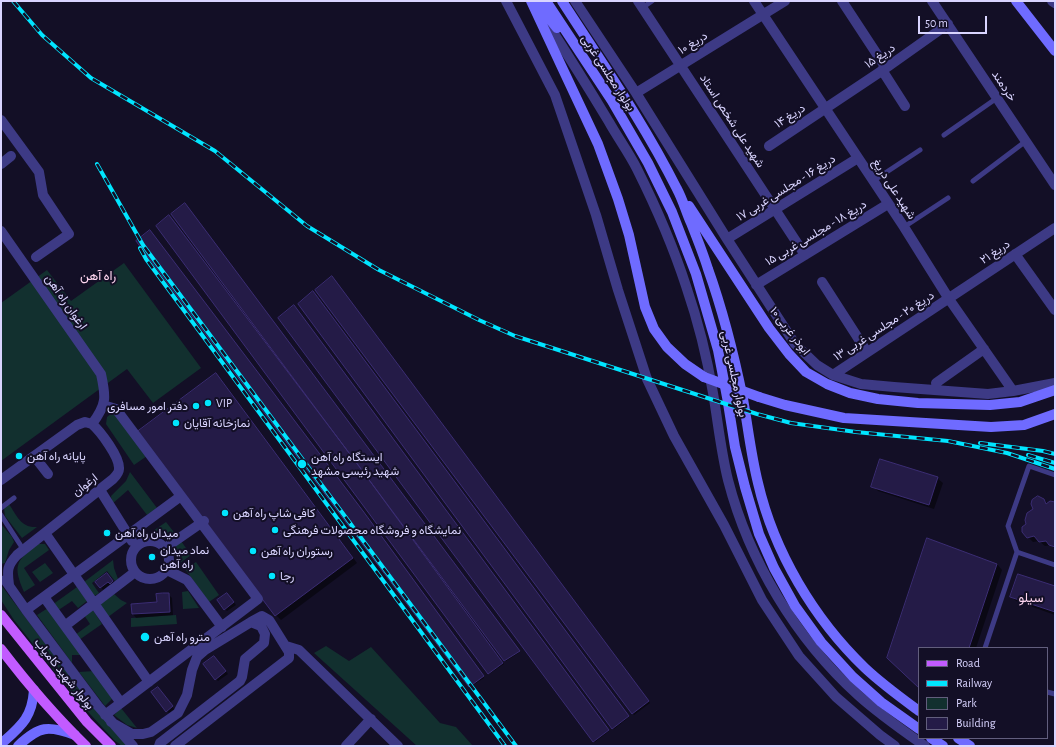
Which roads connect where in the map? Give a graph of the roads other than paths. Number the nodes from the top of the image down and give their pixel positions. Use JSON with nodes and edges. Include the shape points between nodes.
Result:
{"nodes":[{"id":1,"x":506,"y":1,"type":"edge"},
{"id":2,"x":533,"y":1,"type":"edge"},
{"id":3,"x":546,"y":1,"type":"edge"},
{"id":4,"x":562,"y":1,"type":"edge"},
{"id":5,"x":574,"y":1,"type":"edge"},
{"id":6,"x":652,"y":1,"type":"edge"},
{"id":7,"x":754,"y":1,"type":"edge"},
{"id":8,"x":785,"y":1,"type":"edge"},
{"id":9,"x":842,"y":1,"type":"edge"},
{"id":10,"x":932,"y":1,"type":"edge"},
{"id":11,"x":1016,"y":1,"type":"edge"},
{"id":12,"x":1052,"y":1,"type":"edge"},
{"id":13,"x":1055,"y":3,"type":"edge"},
{"id":14,"x":640,"y":4,"type":"edge"},
{"id":15,"x":763,"y":14,"type":"junction"},
{"id":16,"x":948,"y":24,"type":"junction"},
{"id":17,"x":1055,"y":51,"type":"edge"},
{"id":18,"x":680,"y":66,"type":"junction"},
{"id":19,"x":884,"y":69,"type":"junction"},
{"id":20,"x":594,"y":74,"type":"junction"},
{"id":21,"x":636,"y":93,"type":"junction"},
{"id":22,"x":996,"y":98,"type":"junction"},
{"id":23,"x":905,"y":106,"type":"dead end"},
{"id":24,"x":826,"y":109,"type":"junction"},
{"id":25,"x":1,"y":120,"type":"edge"},
{"id":26,"x":944,"y":135,"type":"dead end"},
{"id":27,"x":1026,"y":140,"type":"junction"},
{"id":28,"x":769,"y":146,"type":"dead end"},
{"id":29,"x":920,"y":150,"type":"dead end"},
{"id":30,"x":11,"y":156,"type":"dead end"},
{"id":31,"x":858,"y":158,"type":"junction"},
{"id":32,"x":1,"y":164,"type":"edge"},
{"id":33,"x":973,"y":181,"type":"dead end"},
{"id":34,"x":873,"y":182,"type":"junction"},
{"id":35,"x":1055,"y":185,"type":"edge"},
{"id":36,"x":678,"y":191,"type":"junction"},
{"id":37,"x":948,"y":198,"type":"dead end"},
{"id":38,"x":888,"y":204,"type":"junction"},
{"id":39,"x":775,"y":210,"type":"junction"},
{"id":40,"x":904,"y":227,"type":"junction"},
{"id":41,"x":1055,"y":228,"type":"edge"},
{"id":42,"x":1,"y":232,"type":"edge"},
{"id":43,"x":727,"y":239,"type":"junction"},
{"id":44,"x":1015,"y":254,"type":"junction"},
{"id":45,"x":805,"y":255,"type":"junction"},
{"id":46,"x":36,"y":257,"type":"dead end"},
{"id":47,"x":822,"y":282,"type":"dead end"},
{"id":48,"x":756,"y":284,"type":"junction"},
{"id":49,"x":949,"y":299,"type":"junction"},
{"id":50,"x":1055,"y":310,"type":"edge"},
{"id":51,"x":984,"y":349,"type":"junction"},
{"id":52,"x":867,"y":352,"type":"junction"},
{"id":53,"x":833,"y":374,"type":"junction"},
{"id":54,"x":936,"y":383,"type":"dead end"},
{"id":55,"x":1055,"y":383,"type":"edge"},
{"id":56,"x":1055,"y":390,"type":"edge"},
{"id":57,"x":1013,"y":391,"type":"junction"},
{"id":58,"x":103,"y":404,"type":"junction"},
{"id":59,"x":1055,"y":414,"type":"edge"},
{"id":60,"x":92,"y":424,"type":"junction"},
{"id":61,"x":34,"y":456,"type":"junction"},
{"id":62,"x":48,"y":474,"type":"dead end"},
{"id":63,"x":1055,"y":475,"type":"edge"},
{"id":64,"x":1,"y":480,"type":"edge"},
{"id":65,"x":100,"y":490,"type":"junction"},
{"id":66,"x":181,"y":496,"type":"junction"},
{"id":67,"x":14,"y":498,"type":"dead end"},
{"id":68,"x":1,"y":508,"type":"edge"},
{"id":69,"x":1,"y":515,"type":"edge"},
{"id":70,"x":203,"y":522,"type":"junction"},
{"id":71,"x":45,"y":533,"type":"junction"},
{"id":72,"x":128,"y":535,"type":"junction"},
{"id":73,"x":136,"y":547,"type":"junction"},
{"id":74,"x":165,"y":548,"type":"junction"},
{"id":75,"x":23,"y":549,"type":"junction"},
{"id":76,"x":1016,"y":552,"type":"junction"},
{"id":77,"x":1055,"y":565,"type":"edge"},
{"id":78,"x":166,"y":570,"type":"junction"},
{"id":79,"x":135,"y":572,"type":"junction"},
{"id":80,"x":1,"y":574,"type":"edge"},
{"id":81,"x":74,"y":575,"type":"junction"},
{"id":82,"x":9,"y":585,"type":"junction"},
{"id":83,"x":44,"y":597,"type":"junction"},
{"id":84,"x":94,"y":604,"type":"junction"},
{"id":85,"x":26,"y":610,"type":"junction"},
{"id":86,"x":1,"y":615,"type":"edge"},
{"id":87,"x":251,"y":622,"type":"junction"},
{"id":88,"x":66,"y":626,"type":"junction"},
{"id":89,"x":222,"y":627,"type":"junction"},
{"id":90,"x":286,"y":646,"type":"junction"},
{"id":91,"x":986,"y":647,"type":"edge"},
{"id":92,"x":1,"y":649,"type":"edge"},
{"id":93,"x":4,"y":656,"type":"edge"},
{"id":94,"x":149,"y":682,"type":"junction"},
{"id":95,"x":34,"y":690,"type":"junction"},
{"id":96,"x":121,"y":703,"type":"junction"},
{"id":97,"x":918,"y":710,"type":"edge"},
{"id":98,"x":108,"y":718,"type":"junction"},
{"id":99,"x":371,"y":719,"type":"junction"},
{"id":100,"x":918,"y":728,"type":"edge"},
{"id":101,"x":75,"y":735,"type":"junction"},
{"id":102,"x":932,"y":739,"type":"edge"},
{"id":103,"x":960,"y":739,"type":"edge"},
{"id":104,"x":1,"y":744,"type":"edge"},
{"id":105,"x":18,"y":746,"type":"edge"},
{"id":106,"x":86,"y":746,"type":"edge"},
{"id":107,"x":111,"y":746,"type":"edge"},
{"id":108,"x":133,"y":746,"type":"edge"},
{"id":109,"x":159,"y":746,"type":"edge"},
{"id":110,"x":175,"y":746,"type":"edge"},
{"id":111,"x":346,"y":746,"type":"edge"},
{"id":112,"x":398,"y":746,"type":"edge"},
{"id":113,"x":895,"y":746,"type":"edge"},
{"id":114,"x":925,"y":746,"type":"edge"},
{"id":115,"x":943,"y":746,"type":"edge"},
{"id":116,"x":970,"y":746,"type":"edge"}],
"edges":[{"from":1,"to":113,"type":"street","via":[[555,95],[594,208],[647,379],[674,436],[762,600],[799,656],[836,697]]},
{"from":2,"to":20,"type":"main road"},
{"from":2,"to":59,"type":"main road","bridge":true,"via":[[558,62],[598,144],[618,198],[645,307],[654,329],[667,347],[685,364],[704,377],[759,397],[791,407],[844,418],[991,427],[1024,424]]},
{"from":2,"to":114,"type":"street","via":[[636,168],[670,241],[706,356],[728,480],[750,542],[767,579],[789,614],[829,666],[856,694]]},
{"from":3,"to":20,"type":"main road","name":"بولوار مجلسی غربی"},
{"from":4,"to":36,"type":"main road","name":"بولوار مجلسی غربی","via":[[651,138]]},
{"from":5,"to":21,"type":"street"},
{"from":6,"to":14,"type":"lane"},
{"from":7,"to":15,"type":"street","name":"شهید علی دریغ"},
{"from":8,"to":15,"type":"street","name":"دریغ ۱۰"},
{"from":9,"to":19,"type":"street"},
{"from":10,"to":16,"type":"street","name":"خردمند"},
{"from":11,"to":17,"type":"main road"},
{"from":12,"to":13,"type":"street"},
{"from":14,"to":18,"type":"street","name":"شهید علی شخص استاد"},
{"from":15,"to":18,"type":"street","name":"دریغ ۱۰"},
{"from":15,"to":24,"type":"street","name":"شهید علی دریغ"},
{"from":16,"to":19,"type":"street","name":"دریغ ۱۵"},
{"from":16,"to":22,"type":"street","name":"خردمند"},
{"from":18,"to":21,"type":"street","name":"دریغ ۱۰"},
{"from":18,"to":39,"type":"street","name":"شهید علی شخص استاد"},
{"from":19,"to":23,"type":"street"},
{"from":19,"to":24,"type":"street","name":"دریغ ۱۵"},
{"from":20,"to":100,"type":"main road","name":"بولوار مجلسی غربی","via":[[648,163],[672,212],[696,274],[718,350],[735,447],[745,487],[759,534],[774,568],[795,606],[821,642],[876,697]]},
{"from":21,"to":43,"type":"street"},
{"from":22,"to":26,"type":"lane"},
{"from":22,"to":27,"type":"street","name":"خردمند"},
{"from":24,"to":28,"type":"street","name":"دریغ ۱۴"},
{"from":24,"to":31,"type":"street","name":"شهید علی دریغ"},
{"from":25,"to":46,"type":"street","via":[[39,172],[44,195],[69,234]]},
{"from":27,"to":33,"type":"lane"},
{"from":27,"to":35,"type":"street","name":"خردمند"},
{"from":29,"to":34,"type":"lane"},
{"from":30,"to":32,"type":"street"},
{"from":31,"to":34,"type":"street","name":"شهید علی دریغ"},
{"from":31,"to":39,"type":"street","name":"دریغ ۱۶ - مجلسی غربی ۱۷"},
{"from":34,"to":38,"type":"street","name":"شهید علی دریغ"},
{"from":36,"to":56,"type":"main road","name":"ابوذر غربی ۱۰","via":[[789,354],[806,372],[827,384],[850,393],[878,399],[990,405],[1020,402]]},
{"from":36,"to":97,"type":"main road","name":"بولوار مجلسی غربی","via":[[708,267],[723,314],[743,400],[758,485],[773,530],[807,598],[833,633],[864,667]]},
{"from":37,"to":40,"type":"lane"},
{"from":38,"to":40,"type":"street","name":"شهید علی دریغ"},
{"from":38,"to":45,"type":"street","name":"دریغ ۱۸ - مجلسی غربی ۱۵"},
{"from":39,"to":43,"type":"street","name":"دریغ ۱۶ - مجلسی غربی ۱۷"},
{"from":39,"to":45,"type":"street","name":"شهید علی شخص استاد"},
{"from":40,"to":49,"type":"street","name":"شهید علی دریغ"},
{"from":41,"to":44,"type":"street","name":"دریغ ۲۱"},
{"from":42,"to":58,"type":"street","name":"ارغوان راه آهن","via":[[101,374],[105,400]]},
{"from":43,"to":48,"type":"street"},
{"from":44,"to":49,"type":"street","name":"دریغ ۲۱"},
{"from":44,"to":50,"type":"street"},
{"from":45,"to":48,"type":"street","name":"دریغ ۱۸ - مجلسی غربی ۱۵"},
{"from":47,"to":52,"type":"street"},
{"from":48,"to":53,"type":"street","via":[[795,344],[817,365]]},
{"from":49,"to":51,"type":"street","name":"شهید علی دریغ"},
{"from":49,"to":52,"type":"street","name":"دریغ ۲۰ - مجلسی غربی ۱۳"},
{"from":51,"to":54,"type":"street"},
{"from":51,"to":57,"type":"street","name":"شهید علی دریغ"},
{"from":52,"to":53,"type":"street","name":"دریغ ۲۰ - مجلسی غربی ۱۳"},
{"from":53,"to":57,"type":"street","via":[[861,384],[988,394]]},
{"from":55,"to":57,"type":"street"},
{"from":58,"to":60,"type":"street","via":[[101,412]]},
{"from":58,"to":66,"type":"street","via":[[116,409]]},
{"from":60,"to":61,"type":"street","via":[[85,422],[77,425]]},
{"from":60,"to":65,"type":"street","name":"ارغوان","via":[[117,458],[119,467],[118,474]]},
{"from":61,"to":62,"type":"street"},
{"from":61,"to":64,"type":"street"},
{"from":63,"to":76,"type":"lane","via":[[1030,466],[1008,526]]},
{"from":65,"to":71,"type":"street","name":"ارغوان"},
{"from":65,"to":72,"type":"street"},
{"from":66,"to":70,"type":"street"},
{"from":66,"to":72,"type":"street"},
{"from":67,"to":68,"type":"lane"},
{"from":69,"to":75,"type":"lane"},
{"from":70,"to":74,"type":"street"},
{"from":70,"to":89,"type":"street","via":[[258,599]]},
{"from":71,"to":75,"type":"street","name":"ارغوان"},
{"from":71,"to":81,"type":"street"},
{"from":72,"to":73,"type":"street"},
{"from":72,"to":81,"type":"street"},
{"from":73,"to":74,"type":"street","via":[[141,543],[154,541]]},
{"from":73,"to":79,"type":"street","via":[[131,559]]},
{"from":74,"to":78,"type":"street","via":[[170,559]]},
{"from":75,"to":82,"type":"street","name":"ارغوان","via":[[8,568]]},
{"from":76,"to":77,"type":"lane"},
{"from":76,"to":91,"type":"lane"},
{"from":78,"to":79,"type":"street","via":[[157,578],[151,579]]},
{"from":78,"to":89,"type":"street","via":[[186,580]]},
{"from":79,"to":84,"type":"street"},
{"from":80,"to":82,"type":"street"},
{"from":81,"to":83,"type":"street"},
{"from":81,"to":84,"type":"street"},
{"from":82,"to":85,"type":"street"},
{"from":83,"to":85,"type":"street"},
{"from":83,"to":88,"type":"street"},
{"from":84,"to":88,"type":"street"},
{"from":84,"to":94,"type":"street"},
{"from":85,"to":98,"type":"street"},
{"from":86,"to":107,"type":"main road","name":"بولوار شهید کامیاب","via":[[87,722]]},
{"from":87,"to":90,"type":"street","via":[[259,617],[265,617]]},
{"from":87,"to":98,"type":"street","via":[[197,657],[187,695],[178,713],[151,732],[132,734]]},
{"from":87,"to":109,"type":"street","via":[[261,626],[265,639],[264,643],[245,659],[240,680]]},
{"from":88,"to":96,"type":"street"},
{"from":89,"to":94,"type":"street"},
{"from":90,"to":99,"type":"street","via":[[299,650]]},
{"from":90,"to":110,"type":"street","via":[[290,652],[286,662]]},
{"from":92,"to":93,"type":"main road"},
{"from":93,"to":95,"type":"main road"},
{"from":94,"to":96,"type":"street"},
{"from":95,"to":101,"type":"main road"},
{"from":95,"to":104,"type":"main road","via":[[28,717]]},
{"from":96,"to":98,"type":"street"},
{"from":98,"to":108,"type":"street"},
{"from":99,"to":111,"type":"street"},
{"from":99,"to":112,"type":"street"},
{"from":101,"to":105,"type":"main road","via":[[44,728],[27,737]]},
{"from":101,"to":106,"type":"main road"},
{"from":102,"to":115,"type":"main road"},
{"from":103,"to":116,"type":"main road"}]}
